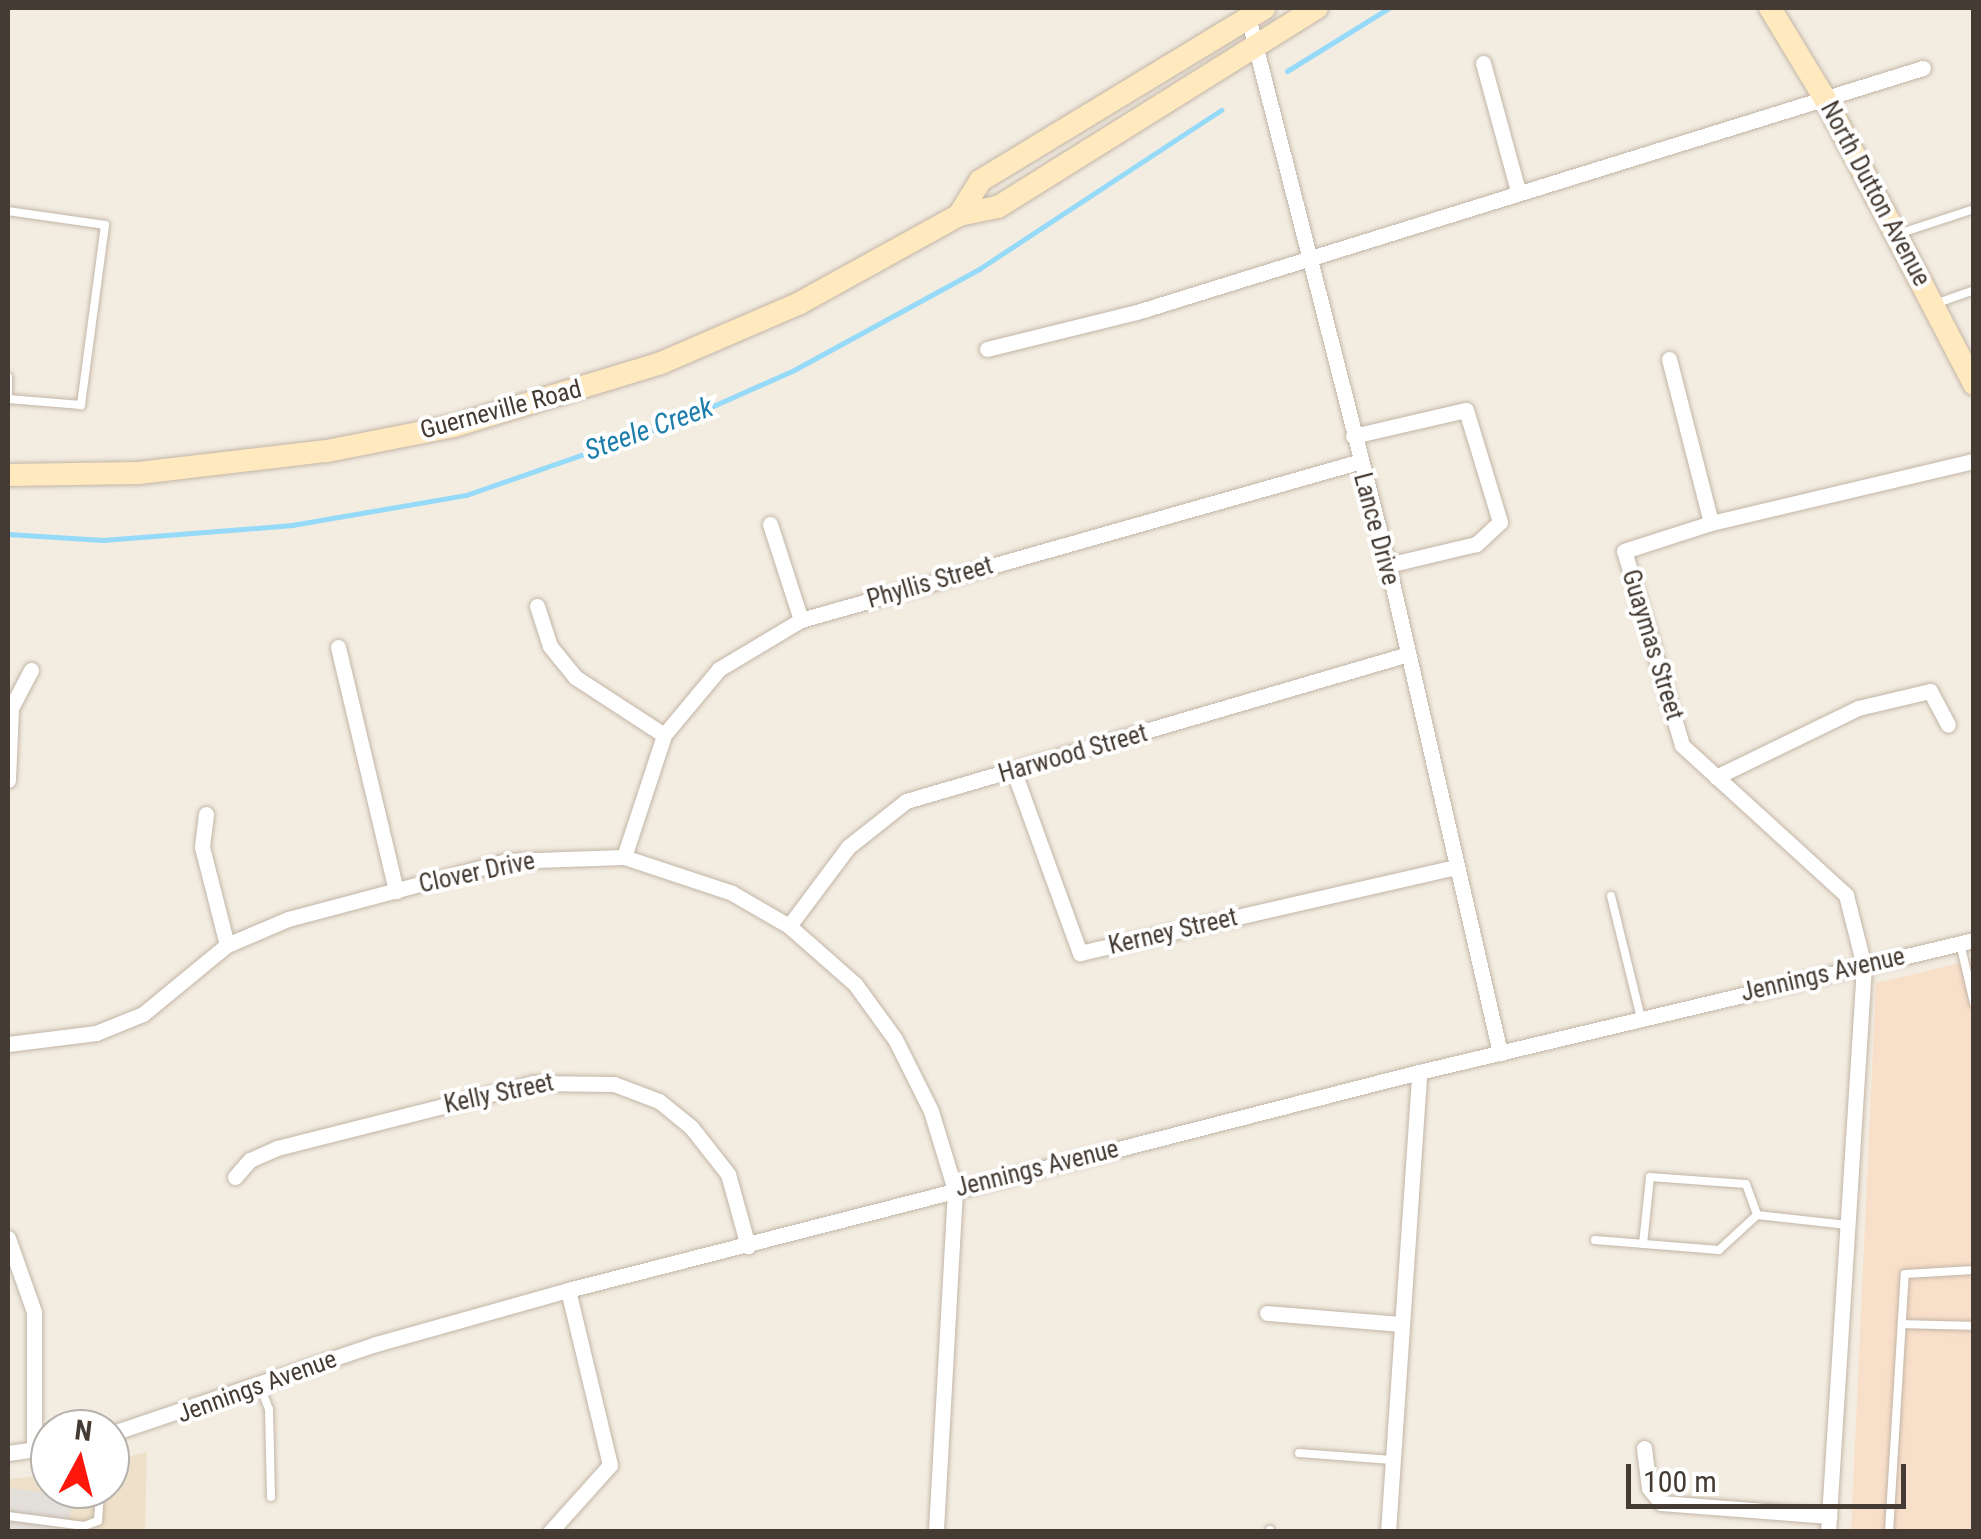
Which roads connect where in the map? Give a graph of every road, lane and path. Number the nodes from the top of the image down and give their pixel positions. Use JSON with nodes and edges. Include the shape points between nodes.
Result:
{"nodes":[{"id":1,"x":1318,"y":8,"type":"edge"},
{"id":2,"x":1770,"y":8,"type":"edge"},
{"id":3,"x":1253,"y":11,"type":"edge"},
{"id":4,"x":1254,"y":48,"type":"junction"},
{"id":5,"x":1483,"y":63,"type":"dead end"},
{"id":6,"x":1924,"y":68,"type":"dead end"},
{"id":7,"x":1824,"y":97,"type":"junction"},
{"id":8,"x":1518,"y":191,"type":"junction"},
{"id":9,"x":1974,"y":208,"type":"edge"},
{"id":10,"x":8,"y":211,"type":"edge"},
{"id":11,"x":958,"y":214,"type":"junction"},
{"id":12,"x":1897,"y":234,"type":"junction"},
{"id":13,"x":1304,"y":256,"type":"junction"},
{"id":14,"x":1974,"y":290,"type":"edge"},
{"id":15,"x":1933,"y":304,"type":"junction"},
{"id":16,"x":988,"y":348,"type":"dead end"},
{"id":17,"x":1668,"y":358,"type":"dead end"},
{"id":18,"x":8,"y":377,"type":"edge"},
{"id":19,"x":1974,"y":384,"type":"edge"},
{"id":20,"x":8,"y":399,"type":"edge"},
{"id":21,"x":1353,"y":436,"type":"junction"},
{"id":22,"x":1974,"y":461,"type":"edge"},
{"id":23,"x":1358,"y":462,"type":"junction"},
{"id":24,"x":8,"y":474,"type":"edge"},
{"id":25,"x":1711,"y":522,"type":"junction"},
{"id":26,"x":770,"y":524,"type":"dead end"},
{"id":27,"x":1388,"y":565,"type":"junction"},
{"id":28,"x":537,"y":606,"type":"dead end"},
{"id":29,"x":801,"y":620,"type":"junction"},
{"id":30,"x":338,"y":646,"type":"dead end"},
{"id":31,"x":1405,"y":655,"type":"junction"},
{"id":32,"x":31,"y":670,"type":"dead end"},
{"id":33,"x":1948,"y":726,"type":"dead end"},
{"id":34,"x":664,"y":734,"type":"junction"},
{"id":35,"x":1014,"y":772,"type":"junction"},
{"id":36,"x":1716,"y":777,"type":"junction"},
{"id":37,"x":8,"y":780,"type":"edge"},
{"id":38,"x":206,"y":814,"type":"dead end"},
{"id":39,"x":624,"y":857,"type":"junction"},
{"id":40,"x":1454,"y":867,"type":"junction"},
{"id":41,"x":396,"y":891,"type":"junction"},
{"id":42,"x":1611,"y":896,"type":"dead end"},
{"id":43,"x":789,"y":926,"type":"junction"},
{"id":44,"x":1967,"y":941,"type":"edge"},
{"id":45,"x":228,"y":945,"type":"junction"},
{"id":46,"x":1864,"y":966,"type":"junction"},
{"id":47,"x":1974,"y":1003,"type":"edge"},
{"id":48,"x":1641,"y":1018,"type":"junction"},
{"id":49,"x":8,"y":1044,"type":"edge"},
{"id":50,"x":1500,"y":1053,"type":"junction"},
{"id":51,"x":1419,"y":1072,"type":"junction"},
{"id":52,"x":235,"y":1176,"type":"dead end"},
{"id":53,"x":955,"y":1190,"type":"junction"},
{"id":54,"x":1758,"y":1215,"type":"junction"},
{"id":55,"x":1847,"y":1225,"type":"junction"},
{"id":56,"x":8,"y":1238,"type":"edge"},
{"id":57,"x":1595,"y":1240,"type":"dead end"},
{"id":58,"x":1643,"y":1244,"type":"junction"},
{"id":59,"x":748,"y":1246,"type":"junction"},
{"id":60,"x":1974,"y":1270,"type":"edge"},
{"id":61,"x":568,"y":1290,"type":"junction"},
{"id":62,"x":1267,"y":1312,"type":"dead end"},
{"id":63,"x":1400,"y":1324,"type":"junction"},
{"id":64,"x":1902,"y":1324,"type":"junction"},
{"id":65,"x":1974,"y":1326,"type":"edge"},
{"id":66,"x":260,"y":1386,"type":"junction"},
{"id":67,"x":40,"y":1409,"type":"edge"},
{"id":68,"x":130,"y":1428,"type":"edge"},
{"id":69,"x":1644,"y":1448,"type":"dead end"},
{"id":70,"x":1299,"y":1453,"type":"dead end"},
{"id":71,"x":1392,"y":1460,"type":"junction"},
{"id":72,"x":270,"y":1497,"type":"dead end"},
{"id":73,"x":99,"y":1509,"type":"edge"},
{"id":74,"x":8,"y":1516,"type":"edge"},
{"id":75,"x":1828,"y":1524,"type":"edge"},
{"id":76,"x":550,"y":1532,"type":"edge"},
{"id":77,"x":936,"y":1532,"type":"edge"},
{"id":78,"x":1388,"y":1532,"type":"edge"},
{"id":79,"x":1889,"y":1532,"type":"edge"}],
"edges":[{"from":1,"to":4,"type":"main road","name":"Guerneville Road"},
{"from":2,"to":7,"type":"main road","name":"North Dutton Avenue"},
{"from":3,"to":4,"type":"street","name":"Lance Drive"},
{"from":3,"to":11,"type":"main road","name":"Guerneville Road","via":[[980,181]]},
{"from":4,"to":11,"type":"main road","name":"Guerneville Road","via":[[998,207]]},
{"from":4,"to":13,"type":"street","name":"Lance Drive"},
{"from":5,"to":8,"type":"street"},
{"from":6,"to":7,"type":"street"},
{"from":7,"to":8,"type":"street"},
{"from":7,"to":12,"type":"main road","name":"North Dutton Avenue"},
{"from":8,"to":13,"type":"street"},
{"from":9,"to":12,"type":"lane"},
{"from":10,"to":20,"type":"lane","via":[[105,225],[81,405]]},
{"from":11,"to":24,"type":"main road","name":"Guerneville Road","via":[[798,304],[661,363],[540,403],[454,426],[234,466]]},
{"from":12,"to":15,"type":"main road","name":"North Dutton Avenue"},
{"from":13,"to":16,"type":"street","via":[[1137,312]]},
{"from":13,"to":21,"type":"street","name":"Lance Drive"},
{"from":14,"to":15,"type":"lane"},
{"from":15,"to":19,"type":"main road","name":"North Dutton Avenue"},
{"from":17,"to":25,"type":"street"},
{"from":18,"to":20,"type":"lane"},
{"from":21,"to":23,"type":"street","name":"Lance Drive"},
{"from":21,"to":27,"type":"street","via":[[1466,410],[1500,522],[1476,544]]},
{"from":22,"to":25,"type":"street","name":"Guaymas Street"},
{"from":23,"to":27,"type":"street","name":"Lance Drive"},
{"from":23,"to":29,"type":"street","name":"Phyllis Street"},
{"from":25,"to":36,"type":"street","name":"Guaymas Street","via":[[1624,550],[1682,745]]},
{"from":26,"to":29,"type":"street"},
{"from":27,"to":31,"type":"street","name":"Lance Drive"},
{"from":28,"to":34,"type":"street","via":[[550,646],[575,677]]},
{"from":29,"to":34,"type":"street","name":"Phyllis Street","via":[[719,669]]},
{"from":30,"to":41,"type":"street"},
{"from":31,"to":35,"type":"street","name":"Harwood Street"},
{"from":31,"to":40,"type":"street","name":"Lance Drive"},
{"from":32,"to":37,"type":"street","via":[[11,708]]},
{"from":33,"to":36,"type":"street","via":[[1930,691],[1858,708]]},
{"from":34,"to":39,"type":"street","name":"Phyllis Street"},
{"from":35,"to":40,"type":"street","name":"Kerney Street","via":[[1080,953]]},
{"from":35,"to":43,"type":"street","name":"Harwood Street","via":[[906,801],[872,823]]},
{"from":36,"to":46,"type":"street","name":"Guaymas Street","via":[[1846,895]]},
{"from":38,"to":45,"type":"street","via":[[202,847]]},
{"from":39,"to":41,"type":"street","name":"Clover Drive","via":[[506,861]]},
{"from":39,"to":43,"type":"street","name":"Clover Drive","via":[[689,874]]},
{"from":40,"to":50,"type":"street","name":"Lance Drive"},
{"from":41,"to":45,"type":"street","name":"Clover Drive","via":[[288,918]]},
{"from":42,"to":48,"type":"lane"},
{"from":43,"to":53,"type":"street","name":"Clover Drive","via":[[855,984],[895,1039],[930,1111]]},
{"from":44,"to":46,"type":"street","name":"Jennings Avenue"},
{"from":44,"to":47,"type":"lane"},
{"from":45,"to":49,"type":"street","name":"Clover Drive","via":[[143,1014],[96,1033]]},
{"from":46,"to":48,"type":"street","name":"Jennings Avenue"},
{"from":46,"to":55,"type":"street","name":"Guaymas Street"},
{"from":48,"to":50,"type":"street","name":"Jennings Avenue"},
{"from":50,"to":51,"type":"street","name":"Jennings Avenue"},
{"from":51,"to":53,"type":"street","name":"Jennings Avenue"},
{"from":51,"to":63,"type":"street"},
{"from":52,"to":59,"type":"street","name":"Kelly Street","via":[[277,1148],[533,1083],[614,1084],[659,1101],[692,1127],[728,1174]]},
{"from":53,"to":59,"type":"street","name":"Jennings Avenue"},
{"from":53,"to":77,"type":"street","name":"Clover Drive"},
{"from":54,"to":55,"type":"lane"},
{"from":54,"to":58,"type":"lane","via":[[1719,1250]]},
{"from":54,"to":58,"type":"lane","via":[[1746,1184],[1650,1177]]},
{"from":55,"to":75,"type":"street","name":"Guaymas Street"},
{"from":56,"to":67,"type":"street","via":[[34,1312]]},
{"from":57,"to":58,"type":"lane"},
{"from":59,"to":61,"type":"street","name":"Jennings Avenue"},
{"from":60,"to":64,"type":"lane","via":[[1904,1274]]},
{"from":61,"to":66,"type":"street","name":"Jennings Avenue","via":[[376,1344]]},
{"from":61,"to":76,"type":"street","via":[[610,1465]]},
{"from":62,"to":63,"type":"street"},
{"from":63,"to":71,"type":"street"},
{"from":64,"to":65,"type":"lane"},
{"from":64,"to":79,"type":"lane"},
{"from":66,"to":68,"type":"street","name":"Jennings Avenue"},
{"from":66,"to":72,"type":"lane","via":[[269,1409]]},
{"from":69,"to":75,"type":"street","via":[[1649,1488],[1661,1503]]},
{"from":70,"to":71,"type":"lane"},
{"from":71,"to":78,"type":"street"},
{"from":73,"to":74,"type":"lane","via":[[98,1521],[84,1526]]}]}
